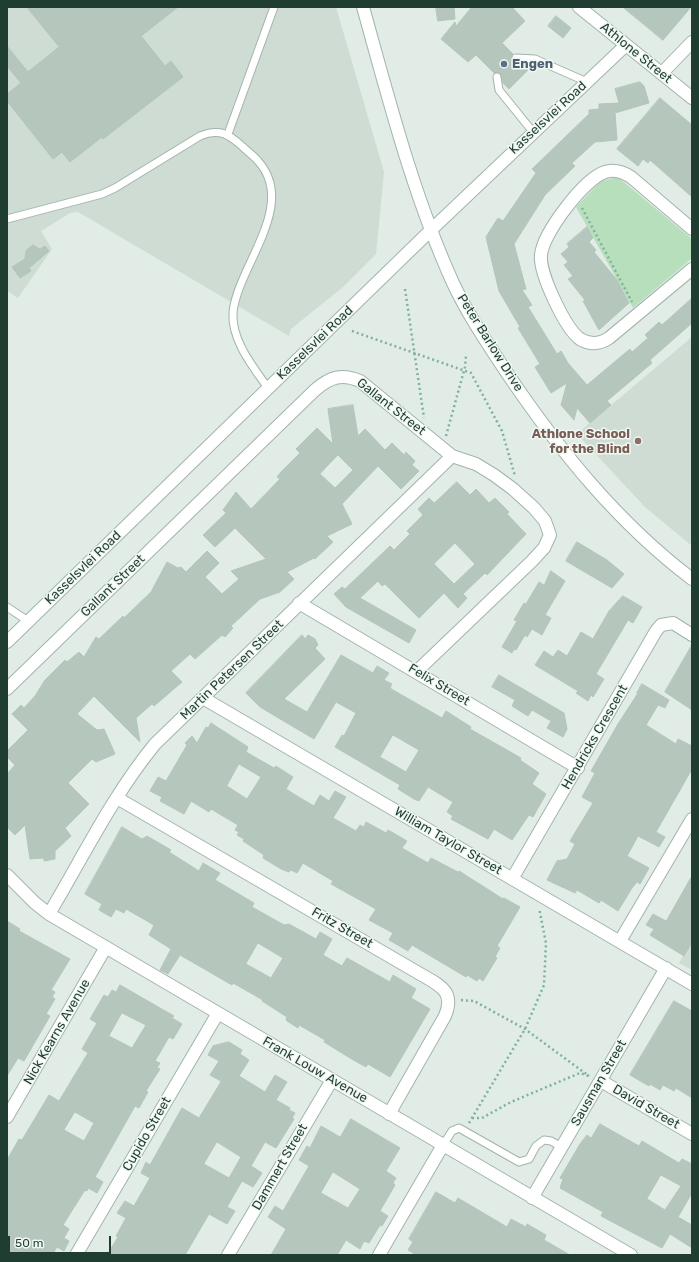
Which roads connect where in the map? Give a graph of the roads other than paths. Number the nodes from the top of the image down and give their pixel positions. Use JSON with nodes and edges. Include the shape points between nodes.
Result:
{"nodes":[{"id":1,"x":274,"y":7,"type":"edge"},
{"id":2,"x":363,"y":7,"type":"edge"},
{"id":3,"x":579,"y":7,"type":"edge"},
{"id":4,"x":692,"y":42,"type":"edge"},
{"id":5,"x":625,"y":46,"type":"junction"},
{"id":6,"x":516,"y":58,"type":"dead end"},
{"id":7,"x":662,"y":73,"type":"junction"},
{"id":8,"x":497,"y":77,"type":"dead end"},
{"id":9,"x":587,"y":82,"type":"junction"},
{"id":10,"x":692,"y":98,"type":"edge"},
{"id":11,"x":533,"y":132,"type":"junction"},
{"id":12,"x":228,"y":134,"type":"junction"},
{"id":13,"x":7,"y":219,"type":"edge"},
{"id":14,"x":692,"y":228,"type":"edge"},
{"id":15,"x":432,"y":229,"type":"junction"},
{"id":16,"x":692,"y":269,"type":"edge"},
{"id":17,"x":268,"y":388,"type":"junction"},
{"id":18,"x":452,"y":456,"type":"junction"},
{"id":19,"x":692,"y":578,"type":"edge"},
{"id":20,"x":299,"y":604,"type":"junction"},
{"id":21,"x":7,"y":607,"type":"edge"},
{"id":22,"x":28,"y":621,"type":"junction"},
{"id":23,"x":692,"y":635,"type":"edge"},
{"id":24,"x":7,"y":642,"type":"edge"},
{"id":25,"x":417,"y":672,"type":"junction"},
{"id":26,"x":7,"y":689,"type":"edge"},
{"id":27,"x":203,"y":698,"type":"junction"},
{"id":28,"x":578,"y":768,"type":"junction"},
{"id":29,"x":118,"y":798,"type":"junction"},
{"id":30,"x":692,"y":819,"type":"edge"},
{"id":31,"x":7,"y":875,"type":"edge"},
{"id":32,"x":512,"y":879,"type":"junction"},
{"id":33,"x":49,"y":914,"type":"junction"},
{"id":34,"x":620,"y":941,"type":"junction"},
{"id":35,"x":106,"y":947,"type":"junction"},
{"id":36,"x":666,"y":968,"type":"junction"},
{"id":37,"x":692,"y":984,"type":"edge"},
{"id":38,"x":218,"y":1013,"type":"junction"},
{"id":39,"x":332,"y":1080,"type":"junction"},
{"id":40,"x":601,"y":1081,"type":"junction"},
{"id":41,"x":389,"y":1114,"type":"junction"},
{"id":42,"x":7,"y":1117,"type":"edge"},
{"id":43,"x":692,"y":1134,"type":"edge"},
{"id":44,"x":443,"y":1145,"type":"junction"},
{"id":45,"x":562,"y":1147,"type":"junction"},
{"id":46,"x":532,"y":1198,"type":"junction"},
{"id":47,"x":76,"y":1255,"type":"edge"},
{"id":48,"x":228,"y":1255,"type":"edge"},
{"id":49,"x":379,"y":1255,"type":"edge"},
{"id":50,"x":631,"y":1255,"type":"edge"}],
"edges":[{"from":1,"to":12,"type":"lane"},
{"from":2,"to":15,"type":"street","name":"Peter Barlow Drive","via":[[414,183]]},
{"from":3,"to":5,"type":"street","name":"Athlone Street"},
{"from":4,"to":7,"type":"street"},
{"from":5,"to":7,"type":"street","name":"Athlone Street"},
{"from":5,"to":9,"type":"street","name":"Kasselsvlei Road"},
{"from":6,"to":9,"type":"lane","via":[[535,59]]},
{"from":7,"to":10,"type":"street","name":"Athlone Street"},
{"from":8,"to":11,"type":"lane","via":[[499,90]]},
{"from":9,"to":11,"type":"street","name":"Kasselsvlei Road"},
{"from":11,"to":15,"type":"street","name":"Kasselsvlei Road"},
{"from":12,"to":13,"type":"lane","via":[[212,132],[200,136],[129,181],[102,194]]},
{"from":12,"to":17,"type":"lane","via":[[259,162],[270,185],[271,203],[266,229],[245,272],[233,313],[238,338]]},
{"from":14,"to":16,"type":"street","via":[[631,177],[620,172],[607,171],[594,178],[576,197],[549,233],[541,251],[544,275],[552,296],[575,334],[585,342],[592,343],[609,338]]},
{"from":15,"to":17,"type":"street","name":"Kasselsvlei Road"},
{"from":15,"to":19,"type":"street","name":"Peter Barlow Drive","via":[[453,283],[468,312],[551,436],[606,501]]},
{"from":17,"to":22,"type":"street","name":"Kasselsvlei Road"},
{"from":18,"to":20,"type":"street","name":"Martin Petersen Street"},
{"from":18,"to":25,"type":"street","name":"Gallant Street","via":[[476,464],[514,489],[545,521],[550,535],[544,548],[532,561]]},
{"from":18,"to":26,"type":"street","name":"Gallant Street","via":[[360,381],[343,376],[327,381]]},
{"from":20,"to":25,"type":"street","name":"Felix Street"},
{"from":20,"to":27,"type":"street","name":"Martin Petersen Street"},
{"from":21,"to":22,"type":"lane"},
{"from":22,"to":24,"type":"street","name":"Kasselsvlei Road"},
{"from":23,"to":28,"type":"street","name":"Hendricks Crescent","via":[[672,623],[661,625]]},
{"from":25,"to":28,"type":"street","name":"Felix Street"},
{"from":27,"to":29,"type":"street","name":"Martin Petersen Street","via":[[155,744],[139,763]]},
{"from":27,"to":32,"type":"street","name":"William Taylor Street"},
{"from":28,"to":32,"type":"street","name":"Hendricks Crescent"},
{"from":29,"to":33,"type":"street","name":"Martin Petersen Street"},
{"from":29,"to":41,"type":"street","name":"Fritz Street","via":[[443,988],[449,1000],[449,1007]]},
{"from":30,"to":34,"type":"street"},
{"from":31,"to":33,"type":"street","name":"Frank Louw Avenue"},
{"from":32,"to":34,"type":"street","name":"William Taylor Street"},
{"from":33,"to":35,"type":"street","name":"Frank Louw Avenue"},
{"from":34,"to":36,"type":"street","name":"William Taylor Street"},
{"from":35,"to":38,"type":"street","name":"Frank Louw Avenue"},
{"from":35,"to":42,"type":"street","name":"Nick Kearns Avenue"},
{"from":36,"to":37,"type":"street","name":"William Taylor Street"},
{"from":36,"to":40,"type":"street","name":"Sausman Street"},
{"from":38,"to":39,"type":"street","name":"Frank Louw Avenue"},
{"from":38,"to":47,"type":"street","name":"Cupido Street"},
{"from":39,"to":41,"type":"street","name":"Frank Louw Avenue"},
{"from":39,"to":48,"type":"street","name":"Dammert Street"},
{"from":40,"to":43,"type":"street","name":"David Street"},
{"from":40,"to":45,"type":"street","name":"Sausman Street"},
{"from":41,"to":44,"type":"street","name":"Frank Louw Avenue"},
{"from":44,"to":45,"type":"lane","via":[[456,1129],[465,1130],[519,1162],[529,1159],[536,1146],[544,1140]]},
{"from":44,"to":46,"type":"street","name":"Frank Louw Avenue"},
{"from":44,"to":49,"type":"street"},
{"from":45,"to":46,"type":"street","name":"Sausman Street"},
{"from":46,"to":50,"type":"street","name":"Frank Louw Avenue"}]}
